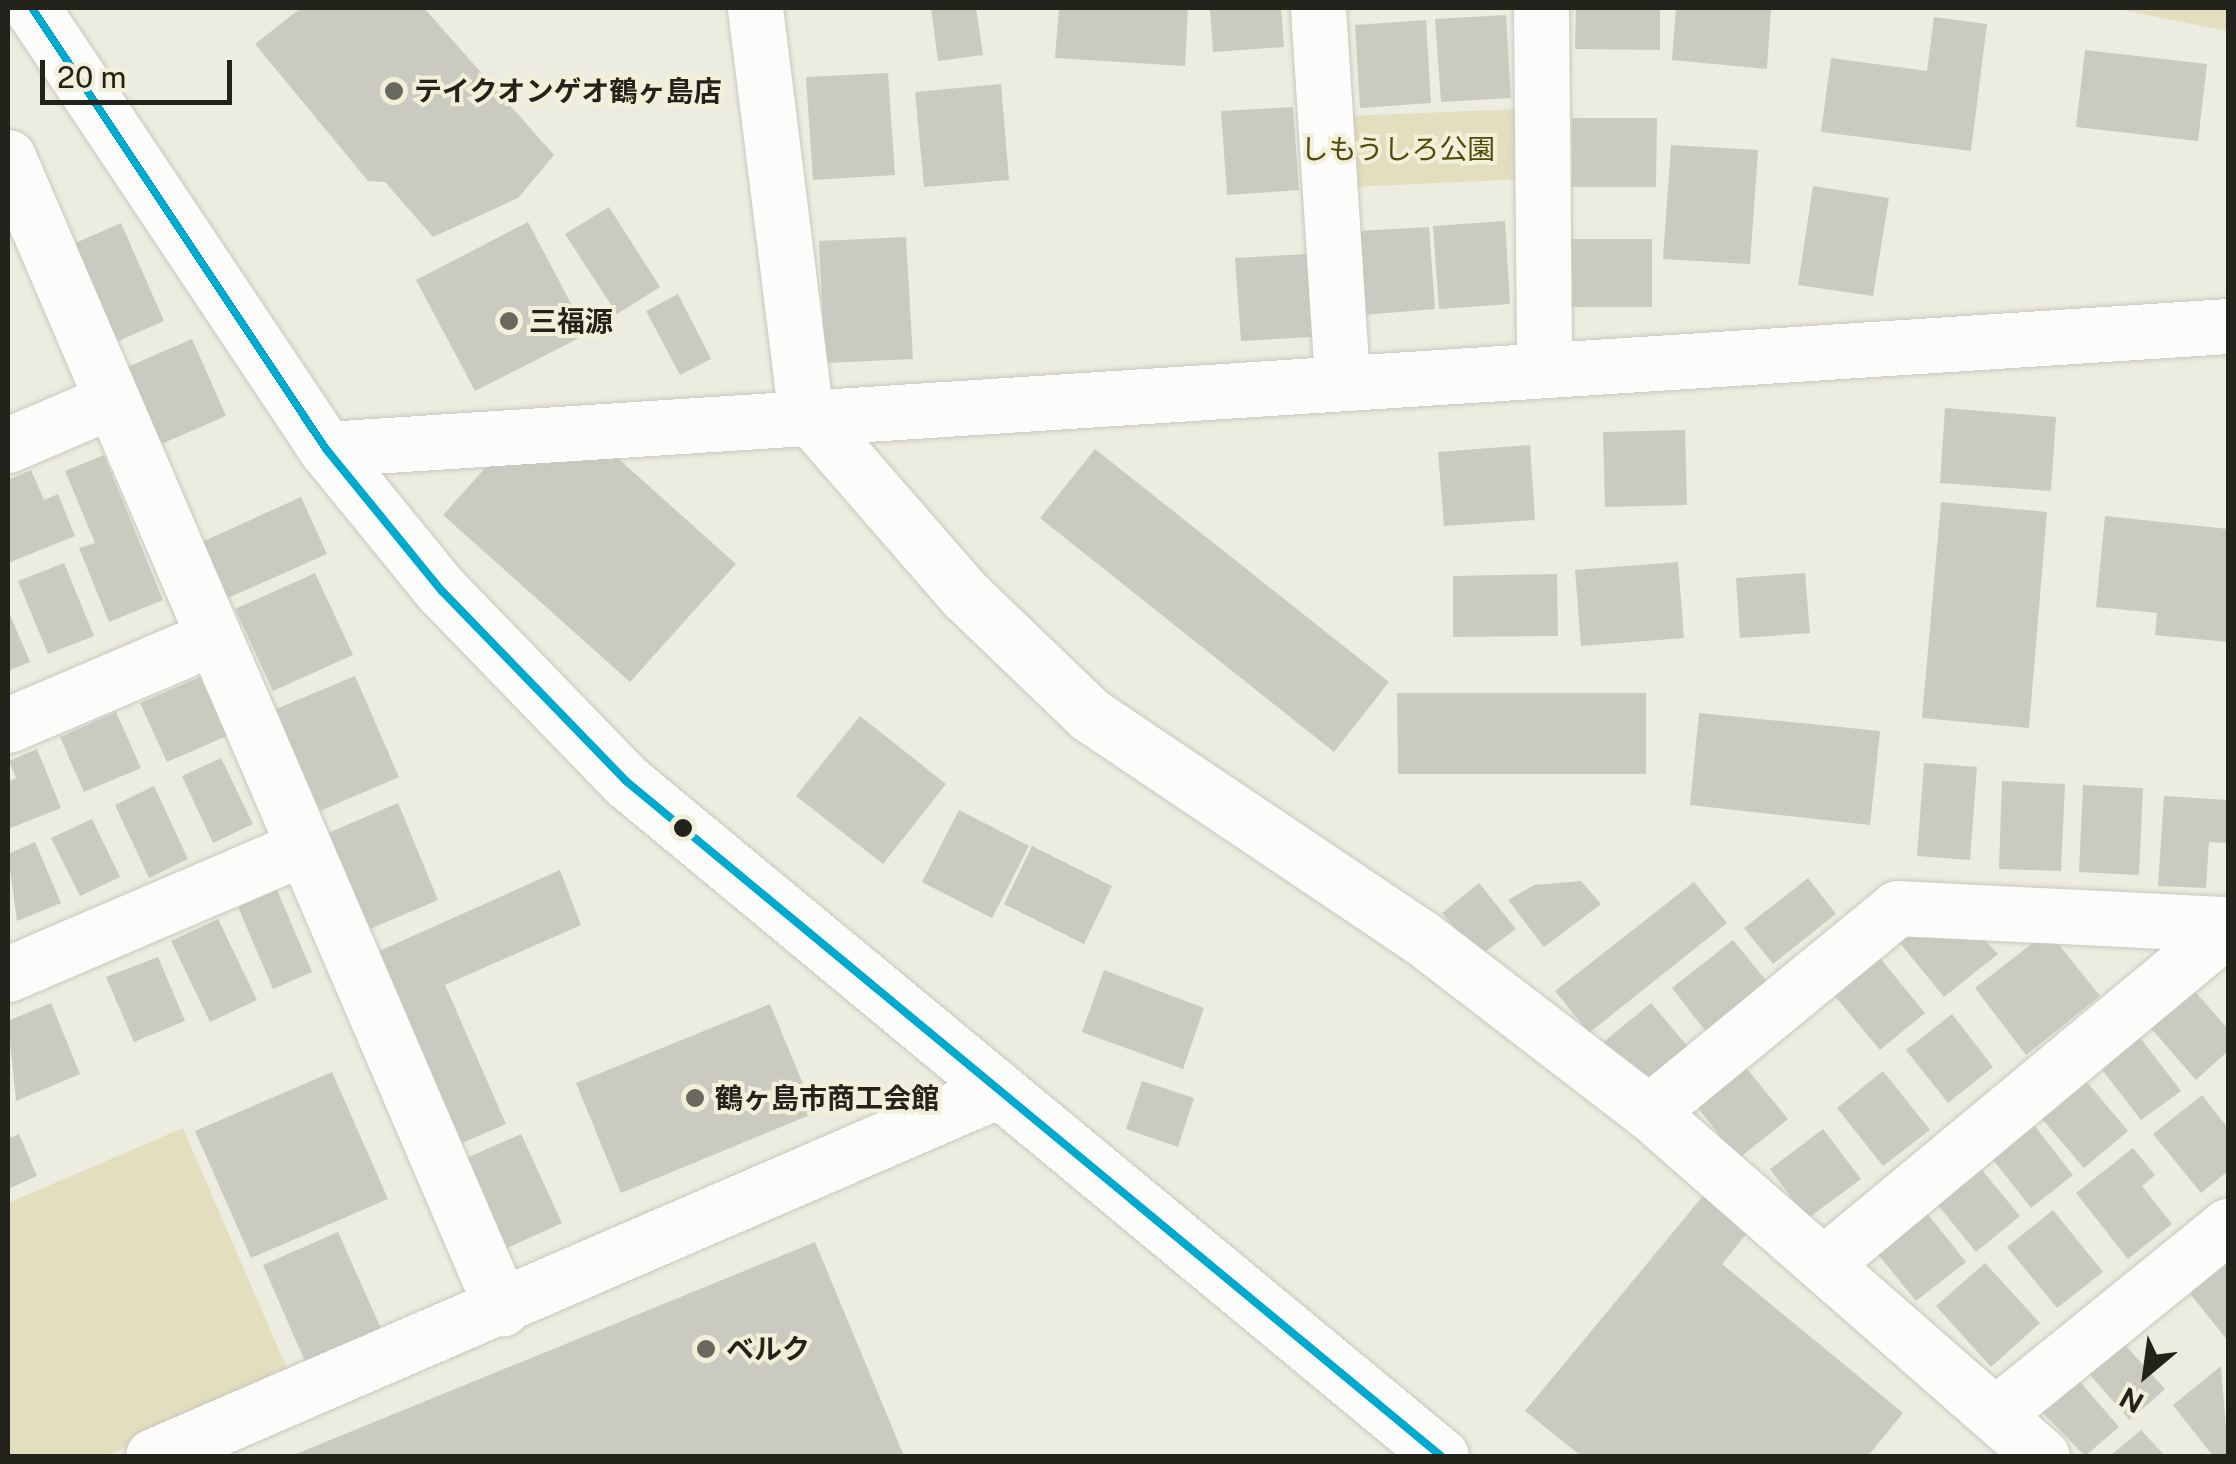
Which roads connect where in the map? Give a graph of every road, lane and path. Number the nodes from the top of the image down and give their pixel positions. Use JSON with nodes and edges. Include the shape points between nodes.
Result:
{"nodes":[{"id":1,"x":32,"y":8,"type":"edge"},
{"id":2,"x":755,"y":8,"type":"edge"},
{"id":3,"x":1318,"y":8,"type":"edge"},
{"id":4,"x":1542,"y":8,"type":"edge"},
{"id":5,"x":8,"y":159,"type":"edge"},
{"id":6,"x":2228,"y":326,"type":"edge"},
{"id":7,"x":1544,"y":366,"type":"junction"},
{"id":8,"x":1342,"y":377,"type":"junction"},
{"id":9,"x":106,"y":403,"type":"junction"},
{"id":10,"x":806,"y":411,"type":"junction"},
{"id":11,"x":8,"y":445,"type":"edge"},
{"id":12,"x":326,"y":449,"type":"junction"},
{"id":13,"x":212,"y":638,"type":"junction"},
{"id":14,"x":8,"y":724,"type":"edge"},
{"id":15,"x":299,"y":850,"type":"junction"},
{"id":16,"x":2228,"y":926,"type":"edge"},
{"id":17,"x":8,"y":974,"type":"edge"},
{"id":18,"x":994,"y":1092,"type":"junction"},
{"id":19,"x":1650,"y":1112,"type":"junction"},
{"id":20,"x":2228,"y":1226,"type":"edge"},
{"id":21,"x":1827,"y":1262,"type":"junction"},
{"id":22,"x":502,"y":1308,"type":"junction"},
{"id":23,"x":1998,"y":1412,"type":"junction"},
{"id":24,"x":153,"y":1456,"type":"edge"},
{"id":25,"x":1441,"y":1456,"type":"edge"},
{"id":26,"x":2042,"y":1456,"type":"edge"}],
"edges":[{"from":1,"to":12,"type":"street"},
{"from":2,"to":10,"type":"street"},
{"from":3,"to":8,"type":"street"},
{"from":4,"to":7,"type":"street"},
{"from":5,"to":9,"type":"street"},
{"from":6,"to":7,"type":"street"},
{"from":7,"to":8,"type":"street"},
{"from":8,"to":10,"type":"street"},
{"from":9,"to":11,"type":"street"},
{"from":9,"to":13,"type":"street"},
{"from":10,"to":12,"type":"street"},
{"from":10,"to":19,"type":"street","via":[[966,596],[1090,715],[1422,938]]},
{"from":12,"to":18,"type":"street","via":[[442,591],[626,781]]},
{"from":13,"to":14,"type":"street"},
{"from":13,"to":15,"type":"street"},
{"from":15,"to":17,"type":"street"},
{"from":15,"to":22,"type":"street"},
{"from":16,"to":19,"type":"street","via":[[1897,908]]},
{"from":16,"to":21,"type":"street"},
{"from":18,"to":22,"type":"street"},
{"from":18,"to":25,"type":"street"},
{"from":19,"to":21,"type":"street"},
{"from":20,"to":23,"type":"street"},
{"from":21,"to":23,"type":"street"},
{"from":22,"to":24,"type":"street"},
{"from":23,"to":26,"type":"street"}]}
